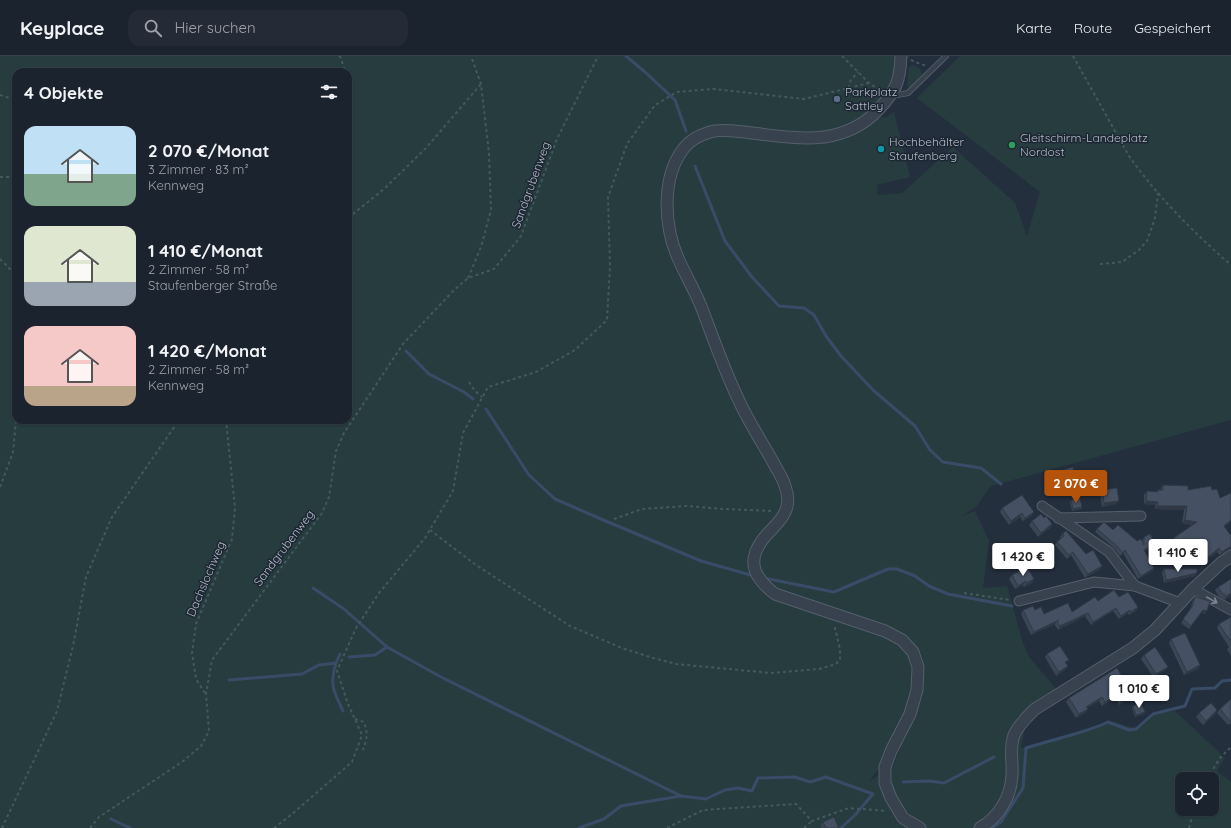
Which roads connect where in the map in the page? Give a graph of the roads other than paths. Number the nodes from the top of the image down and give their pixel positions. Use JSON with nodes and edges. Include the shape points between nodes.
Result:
{"nodes":[{"id":1,"x":946,"y":56,"type":"edge"},
{"id":2,"x":904,"y":57,"type":"edge"},
{"id":3,"x":890,"y":97,"type":"junction"},
{"id":4,"x":1042,"y":506,"type":"dead end"},
{"id":5,"x":1141,"y":516,"type":"dead end"},
{"id":6,"x":1058,"y":518,"type":"junction"},
{"id":7,"x":1231,"y":556,"type":"edge"},
{"id":8,"x":1135,"y":586,"type":"junction"},
{"id":9,"x":1193,"y":589,"type":"junction"},
{"id":10,"x":1019,"y":601,"type":"road end"},
{"id":11,"x":1180,"y":603,"type":"junction"},
{"id":12,"x":1231,"y":610,"type":"edge"},
{"id":13,"x":920,"y":828,"type":"edge"},
{"id":14,"x":980,"y":828,"type":"edge"}],
"edges":[{"from":1,"to":3,"type":"lane","via":[[908,93]]},
{"from":2,"to":3,"type":"street","via":[[897,85]]},
{"from":3,"to":13,"type":"street","via":[[865,122],[824,137],[730,131],[711,132],[696,138],[684,148],[674,167],[668,189],[667,213],[670,234],[678,258],[694,289],[727,374],[742,408],[784,484],[788,498],[780,520],[756,552],[756,574],[775,594],[885,631],[902,640],[913,652],[918,667],[917,690],[910,714],[885,767],[885,783],[903,818]]},
{"from":4,"to":6,"type":"street"},
{"from":5,"to":6,"type":"street"},
{"from":6,"to":8,"type":"street","via":[[1109,552]]},
{"from":7,"to":9,"type":"street"},
{"from":8,"to":10,"type":"street","via":[[1094,582]]},
{"from":8,"to":11,"type":"street"},
{"from":9,"to":11,"type":"street"},
{"from":9,"to":12,"type":"street","one_way":true},
{"from":11,"to":14,"type":"street","via":[[1155,630],[1133,648],[1035,708],[1023,720],[1014,736],[1010,792],[1002,808]]}]}
